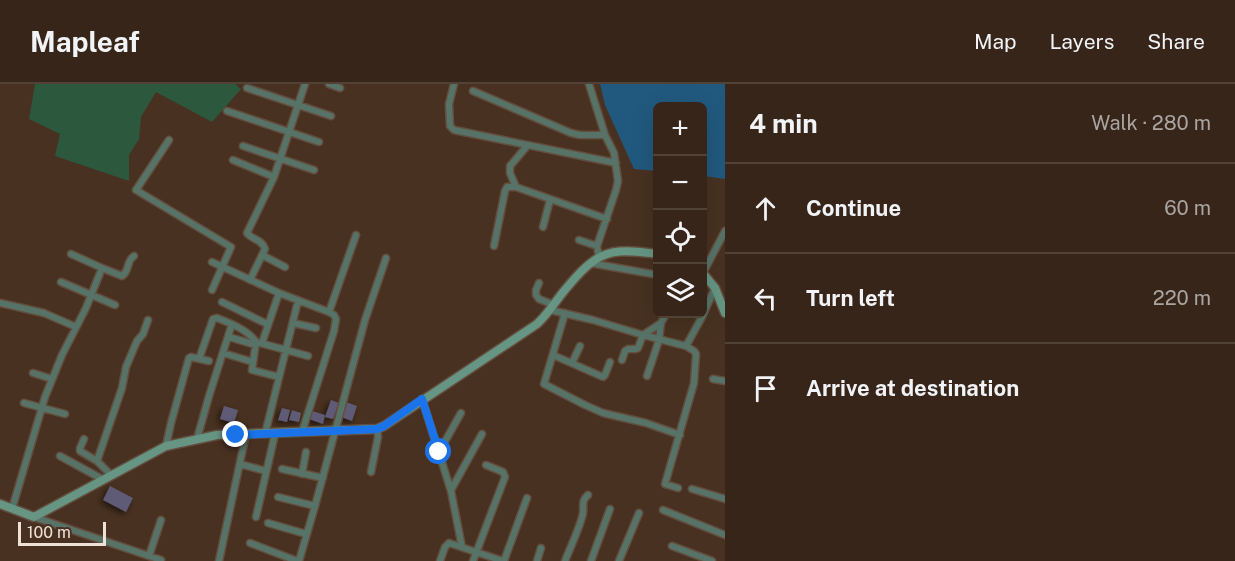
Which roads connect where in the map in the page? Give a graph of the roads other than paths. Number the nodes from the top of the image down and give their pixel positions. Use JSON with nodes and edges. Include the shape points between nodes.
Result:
{"nodes":[{"id":1,"x":305,"y":84,"type":"edge"},
{"id":2,"x":328,"y":84,"type":"edge"},
{"id":3,"x":454,"y":84,"type":"edge"},
{"id":4,"x":589,"y":84,"type":"edge"},
{"id":5,"x":247,"y":88,"type":"dead end"},
{"id":6,"x":340,"y":88,"type":"dead end"},
{"id":7,"x":473,"y":92,"type":"dead end"},
{"id":8,"x":298,"y":105,"type":"junction"},
{"id":9,"x":227,"y":111,"type":"dead end"},
{"id":10,"x":331,"y":116,"type":"dead end"},
{"id":11,"x":289,"y":132,"type":"junction"},
{"id":12,"x":605,"y":135,"type":"junction"},
{"id":13,"x":169,"y":140,"type":"dead end"},
{"id":14,"x":319,"y":142,"type":"dead end"},
{"id":15,"x":243,"y":146,"type":"dead end"},
{"id":16,"x":527,"y":146,"type":"junction"},
{"id":17,"x":280,"y":159,"type":"junction"},
{"id":18,"x":233,"y":160,"type":"dead end"},
{"id":19,"x":616,"y":163,"type":"junction"},
{"id":20,"x":314,"y":170,"type":"dead end"},
{"id":21,"x":274,"y":177,"type":"junction"},
{"id":22,"x":516,"y":187,"type":"junction"},
{"id":23,"x":550,"y":200,"type":"junction"},
{"id":24,"x":607,"y":219,"type":"junction"},
{"id":25,"x":543,"y":227,"type":"dead end"},
{"id":26,"x":725,"y":231,"type":"edge"},
{"id":27,"x":356,"y":235,"type":"dead end"},
{"id":28,"x":579,"y":240,"type":"dead end"},
{"id":29,"x":494,"y":246,"type":"dead end"},
{"id":30,"x":597,"y":246,"type":"junction"},
{"id":31,"x":71,"y":254,"type":"dead end"},
{"id":32,"x":653,"y":254,"type":"edge"},
{"id":33,"x":262,"y":255,"type":"junction"},
{"id":34,"x":134,"y":256,"type":"dead end"},
{"id":35,"x":386,"y":258,"type":"dead end"},
{"id":36,"x":598,"y":258,"type":"junction"},
{"id":37,"x":212,"y":262,"type":"dead end"},
{"id":38,"x":590,"y":263,"type":"junction"},
{"id":39,"x":707,"y":265,"type":"edge"},
{"id":40,"x":222,"y":267,"type":"junction"},
{"id":41,"x":285,"y":267,"type":"dead end"},
{"id":42,"x":102,"y":268,"type":"junction"},
{"id":43,"x":653,"y":274,"type":"edge"},
{"id":44,"x":707,"y":278,"type":"edge"},
{"id":45,"x":250,"y":280,"type":"junction"},
{"id":46,"x":61,"y":282,"type":"dead end"},
{"id":47,"x":539,"y":283,"type":"dead end"},
{"id":48,"x":715,"y":288,"type":"junction"},
{"id":49,"x":212,"y":290,"type":"dead end"},
{"id":50,"x":279,"y":293,"type":"junction"},
{"id":51,"x":91,"y":295,"type":"junction"},
{"id":52,"x":298,"y":301,"type":"junction"},
{"id":53,"x":222,"y":302,"type":"dead end"},
{"id":54,"x":0,"y":303,"type":"edge"},
{"id":55,"x":115,"y":305,"type":"dead end"},
{"id":56,"x":552,"y":307,"type":"junction"},
{"id":57,"x":329,"y":312,"type":"junction"},
{"id":58,"x":565,"y":313,"type":"junction"},
{"id":59,"x":725,"y":313,"type":"edge"},
{"id":60,"x":664,"y":318,"type":"edge"},
{"id":61,"x":148,"y":320,"type":"dead end"},
{"id":62,"x":293,"y":323,"type":"junction"},
{"id":63,"x":661,"y":323,"type":"junction"},
{"id":64,"x":232,"y":324,"type":"junction"},
{"id":65,"x":267,"y":324,"type":"junction"},
{"id":66,"x":76,"y":327,"type":"junction"},
{"id":67,"x":316,"y":328,"type":"dead end"},
{"id":68,"x":643,"y":335,"type":"junction"},
{"id":69,"x":229,"y":337,"type":"junction"},
{"id":70,"x":659,"y":340,"type":"junction"},
{"id":71,"x":258,"y":343,"type":"junction"},
{"id":72,"x":580,"y":346,"type":"dead end"},
{"id":73,"x":686,"y":346,"type":"junction"},
{"id":74,"x":286,"y":349,"type":"junction"},
{"id":75,"x":224,"y":353,"type":"junction"},
{"id":76,"x":553,"y":355,"type":"junction"},
{"id":77,"x":308,"y":356,"type":"dead end"},
{"id":78,"x":199,"y":359,"type":"junction"},
{"id":79,"x":622,"y":360,"type":"dead end"},
{"id":80,"x":209,"y":361,"type":"dead end"},
{"id":81,"x":253,"y":362,"type":"junction"},
{"id":82,"x":610,"y":362,"type":"dead end"},
{"id":83,"x":572,"y":363,"type":"junction"},
{"id":84,"x":33,"y":373,"type":"dead end"},
{"id":85,"x":647,"y":376,"type":"dead end"},
{"id":86,"x":279,"y":377,"type":"junction"},
{"id":87,"x":52,"y":379,"type":"junction"},
{"id":88,"x":713,"y":379,"type":"dead end"},
{"id":89,"x":725,"y":381,"type":"edge"},
{"id":90,"x":422,"y":399,"type":"junction"},
{"id":91,"x":24,"y":403,"type":"dead end"},
{"id":92,"x":42,"y":407,"type":"junction"},
{"id":93,"x":65,"y":414,"type":"dead end"},
{"id":94,"x":461,"y":414,"type":"dead end"},
{"id":95,"x":377,"y":429,"type":"junction"},
{"id":96,"x":335,"y":431,"type":"junction"},
{"id":97,"x":302,"y":432,"type":"junction"},
{"id":98,"x":246,"y":434,"type":"junction"},
{"id":99,"x":265,"y":434,"type":"junction"},
{"id":100,"x":275,"y":434,"type":"junction"},
{"id":101,"x":482,"y":434,"type":"dead end"},
{"id":102,"x":680,"y":435,"type":"junction"},
{"id":103,"x":84,"y":439,"type":"dead end"},
{"id":104,"x":197,"y":439,"type":"junction"},
{"id":105,"x":166,"y":446,"type":"junction"},
{"id":106,"x":306,"y":452,"type":"dead end"},
{"id":107,"x":439,"y":452,"type":"junction"},
{"id":108,"x":60,"y":456,"type":"dead end"},
{"id":109,"x":97,"y":461,"type":"junction"},
{"id":110,"x":240,"y":464,"type":"junction"},
{"id":111,"x":486,"y":465,"type":"dead end"},
{"id":112,"x":282,"y":469,"type":"dead end"},
{"id":113,"x":266,"y":471,"type":"junction"},
{"id":114,"x":371,"y":472,"type":"dead end"},
{"id":115,"x":302,"y":474,"type":"junction"},
{"id":116,"x":107,"y":477,"type":"junction"},
{"id":117,"x":323,"y":478,"type":"junction"},
{"id":118,"x":678,"y":488,"type":"dead end"},
{"id":119,"x":692,"y":489,"type":"dead end"},
{"id":120,"x":451,"y":491,"type":"junction"},
{"id":121,"x":588,"y":495,"type":"dead end"},
{"id":122,"x":278,"y":497,"type":"dead end"},
{"id":123,"x":528,"y":498,"type":"dead end"},
{"id":124,"x":725,"y":498,"type":"edge"},
{"id":125,"x":0,"y":504,"type":"edge"},
{"id":126,"x":315,"y":506,"type":"junction"},
{"id":127,"x":12,"y":509,"type":"junction"},
{"id":128,"x":610,"y":509,"type":"dead end"},
{"id":129,"x":663,"y":510,"type":"dead end"},
{"id":130,"x":639,"y":513,"type":"dead end"},
{"id":131,"x":34,"y":517,"type":"junction"},
{"id":132,"x":256,"y":517,"type":"dead end"},
{"id":133,"x":161,"y":520,"type":"dead end"},
{"id":134,"x":268,"y":523,"type":"dead end"},
{"id":135,"x":306,"y":534,"type":"junction"},
{"id":136,"x":725,"y":535,"type":"edge"},
{"id":137,"x":250,"y":543,"type":"dead end"},
{"id":138,"x":672,"y":546,"type":"dead end"},
{"id":139,"x":462,"y":547,"type":"junction"},
{"id":140,"x":541,"y":548,"type":"dead end"},
{"id":141,"x":149,"y":556,"type":"junction"},
{"id":142,"x":476,"y":557,"type":"edge"},
{"id":143,"x":160,"y":560,"type":"edge"},
{"id":144,"x":219,"y":561,"type":"edge"},
{"id":145,"x":298,"y":561,"type":"edge"},
{"id":146,"x":440,"y":561,"type":"edge"},
{"id":147,"x":504,"y":561,"type":"edge"},
{"id":148,"x":537,"y":561,"type":"edge"},
{"id":149,"x":565,"y":561,"type":"edge"},
{"id":150,"x":591,"y":561,"type":"edge"},
{"id":151,"x":619,"y":561,"type":"edge"},
{"id":152,"x":712,"y":561,"type":"edge"}],
"edges":[{"from":1,"to":8,"type":"street"},
{"from":2,"to":6,"type":"street"},
{"from":3,"to":16,"type":"street","via":[[449,104],[450,126],[454,130]]},
{"from":4,"to":12,"type":"street"},
{"from":5,"to":8,"type":"street"},
{"from":7,"to":12,"type":"street","via":[[572,133]]},
{"from":8,"to":10,"type":"street"},
{"from":8,"to":11,"type":"street"},
{"from":9,"to":11,"type":"street"},
{"from":11,"to":14,"type":"street"},
{"from":11,"to":17,"type":"street"},
{"from":12,"to":19,"type":"street"},
{"from":13,"to":40,"type":"street","via":[[136,190],[231,247]]},
{"from":15,"to":17,"type":"street"},
{"from":16,"to":19,"type":"street"},
{"from":16,"to":22,"type":"street","via":[[510,166]]},
{"from":17,"to":20,"type":"street"},
{"from":17,"to":21,"type":"street"},
{"from":18,"to":21,"type":"street"},
{"from":19,"to":24,"type":"street","via":[[618,182]]},
{"from":21,"to":33,"type":"street","via":[[246,233],[264,244]]},
{"from":22,"to":23,"type":"street"},
{"from":22,"to":29,"type":"street","via":[[505,191]]},
{"from":23,"to":24,"type":"street"},
{"from":23,"to":25,"type":"street"},
{"from":24,"to":30,"type":"street"},
{"from":26,"to":39,"type":"street"},
{"from":27,"to":57,"type":"street"},
{"from":28,"to":30,"type":"street"},
{"from":30,"to":36,"type":"street"},
{"from":31,"to":42,"type":"street"},
{"from":32,"to":36,"type":"main road","via":[[621,252]]},
{"from":33,"to":41,"type":"street"},
{"from":33,"to":45,"type":"street"},
{"from":34,"to":42,"type":"street","via":[[122,276]]},
{"from":35,"to":96,"type":"street"},
{"from":36,"to":38,"type":"main road"},
{"from":37,"to":40,"type":"street"},
{"from":38,"to":43,"type":"street"},
{"from":38,"to":56,"type":"main road"},
{"from":40,"to":45,"type":"street"},
{"from":40,"to":49,"type":"street"},
{"from":42,"to":51,"type":"street"},
{"from":44,"to":48,"type":"main road"},
{"from":45,"to":50,"type":"street"},
{"from":46,"to":51,"type":"street"},
{"from":47,"to":56,"type":"street","via":[[536,295]]},
{"from":48,"to":59,"type":"main road"},
{"from":48,"to":73,"type":"street"},
{"from":50,"to":52,"type":"street"},
{"from":50,"to":65,"type":"street"},
{"from":51,"to":55,"type":"street"},
{"from":51,"to":66,"type":"street"},
{"from":52,"to":57,"type":"street"},
{"from":52,"to":62,"type":"street"},
{"from":53,"to":65,"type":"street"},
{"from":54,"to":66,"type":"street","via":[[44,313]]},
{"from":56,"to":58,"type":"street"},
{"from":56,"to":90,"type":"main road","via":[[527,332]]},
{"from":57,"to":97,"type":"street","via":[[336,323]]},
{"from":58,"to":68,"type":"street"},
{"from":58,"to":76,"type":"street"},
{"from":60,"to":63,"type":"street"},
{"from":61,"to":109,"type":"street","via":[[126,367]]},
{"from":62,"to":67,"type":"street"},
{"from":62,"to":74,"type":"street"},
{"from":63,"to":68,"type":"street"},
{"from":63,"to":70,"type":"street"},
{"from":64,"to":69,"type":"street"},
{"from":64,"to":71,"type":"street"},
{"from":64,"to":78,"type":"street","via":[[213,320]]},
{"from":65,"to":71,"type":"street"},
{"from":66,"to":87,"type":"street"},
{"from":68,"to":70,"type":"street"},
{"from":68,"to":79,"type":"street","via":[[638,348],[625,351]]},
{"from":69,"to":71,"type":"street"},
{"from":69,"to":75,"type":"street"},
{"from":70,"to":73,"type":"street"},
{"from":70,"to":85,"type":"street"},
{"from":71,"to":74,"type":"street"},
{"from":71,"to":81,"type":"street"},
{"from":72,"to":83,"type":"street"},
{"from":73,"to":102,"type":"street","via":[[696,354],[695,379]]},
{"from":74,"to":77,"type":"street"},
{"from":74,"to":86,"type":"street"},
{"from":75,"to":81,"type":"street"},
{"from":75,"to":104,"type":"street"},
{"from":76,"to":83,"type":"street"},
{"from":76,"to":102,"type":"street","via":[[544,384],[603,413]]},
{"from":78,"to":80,"type":"street"},
{"from":78,"to":105,"type":"street","via":[[188,360]]},
{"from":81,"to":86,"type":"street","via":[[252,370]]},
{"from":82,"to":83,"type":"street","via":[[603,377]]},
{"from":84,"to":87,"type":"street"},
{"from":86,"to":99,"type":"street"},
{"from":87,"to":92,"type":"street"},
{"from":88,"to":89,"type":"street"},
{"from":90,"to":95,"type":"main road"},
{"from":90,"to":107,"type":"street"},
{"from":91,"to":92,"type":"street"},
{"from":92,"to":93,"type":"street"},
{"from":92,"to":127,"type":"street"},
{"from":94,"to":107,"type":"street"},
{"from":95,"to":96,"type":"main road"},
{"from":95,"to":114,"type":"street"},
{"from":96,"to":97,"type":"main road"},
{"from":96,"to":117,"type":"street"},
{"from":97,"to":100,"type":"main road"},
{"from":98,"to":99,"type":"main road"},
{"from":98,"to":104,"type":"main road"},
{"from":98,"to":110,"type":"street"},
{"from":99,"to":100,"type":"main road"},
{"from":100,"to":113,"type":"street"},
{"from":101,"to":120,"type":"street"},
{"from":102,"to":118,"type":"street","via":[[665,484]]},
{"from":103,"to":109,"type":"street","via":[[80,451]]},
{"from":104,"to":105,"type":"main road"},
{"from":105,"to":116,"type":"main road"},
{"from":106,"to":115,"type":"street"},
{"from":107,"to":120,"type":"street"},
{"from":108,"to":116,"type":"street"},
{"from":109,"to":116,"type":"street"},
{"from":110,"to":113,"type":"street"},
{"from":110,"to":144,"type":"street"},
{"from":111,"to":142,"type":"street","via":[[505,473],[505,477]]},
{"from":112,"to":115,"type":"street"},
{"from":113,"to":132,"type":"street"},
{"from":115,"to":117,"type":"street"},
{"from":116,"to":131,"type":"main road"},
{"from":117,"to":126,"type":"street"},
{"from":119,"to":124,"type":"street"},
{"from":120,"to":139,"type":"street"},
{"from":121,"to":149,"type":"street"},
{"from":122,"to":126,"type":"street"},
{"from":123,"to":147,"type":"street"},
{"from":125,"to":127,"type":"main road"},
{"from":126,"to":135,"type":"street"},
{"from":127,"to":131,"type":"main road"},
{"from":128,"to":150,"type":"street"},
{"from":129,"to":136,"type":"street"},
{"from":130,"to":151,"type":"street"},
{"from":131,"to":141,"type":"street"},
{"from":133,"to":141,"type":"street"},
{"from":134,"to":135,"type":"street"},
{"from":135,"to":145,"type":"street"},
{"from":137,"to":145,"type":"street"},
{"from":138,"to":152,"type":"street"},
{"from":139,"to":142,"type":"street"},
{"from":139,"to":146,"type":"street","via":[[447,544]]},
{"from":140,"to":148,"type":"street"},
{"from":141,"to":143,"type":"street"},
{"from":142,"to":147,"type":"street"}]}
